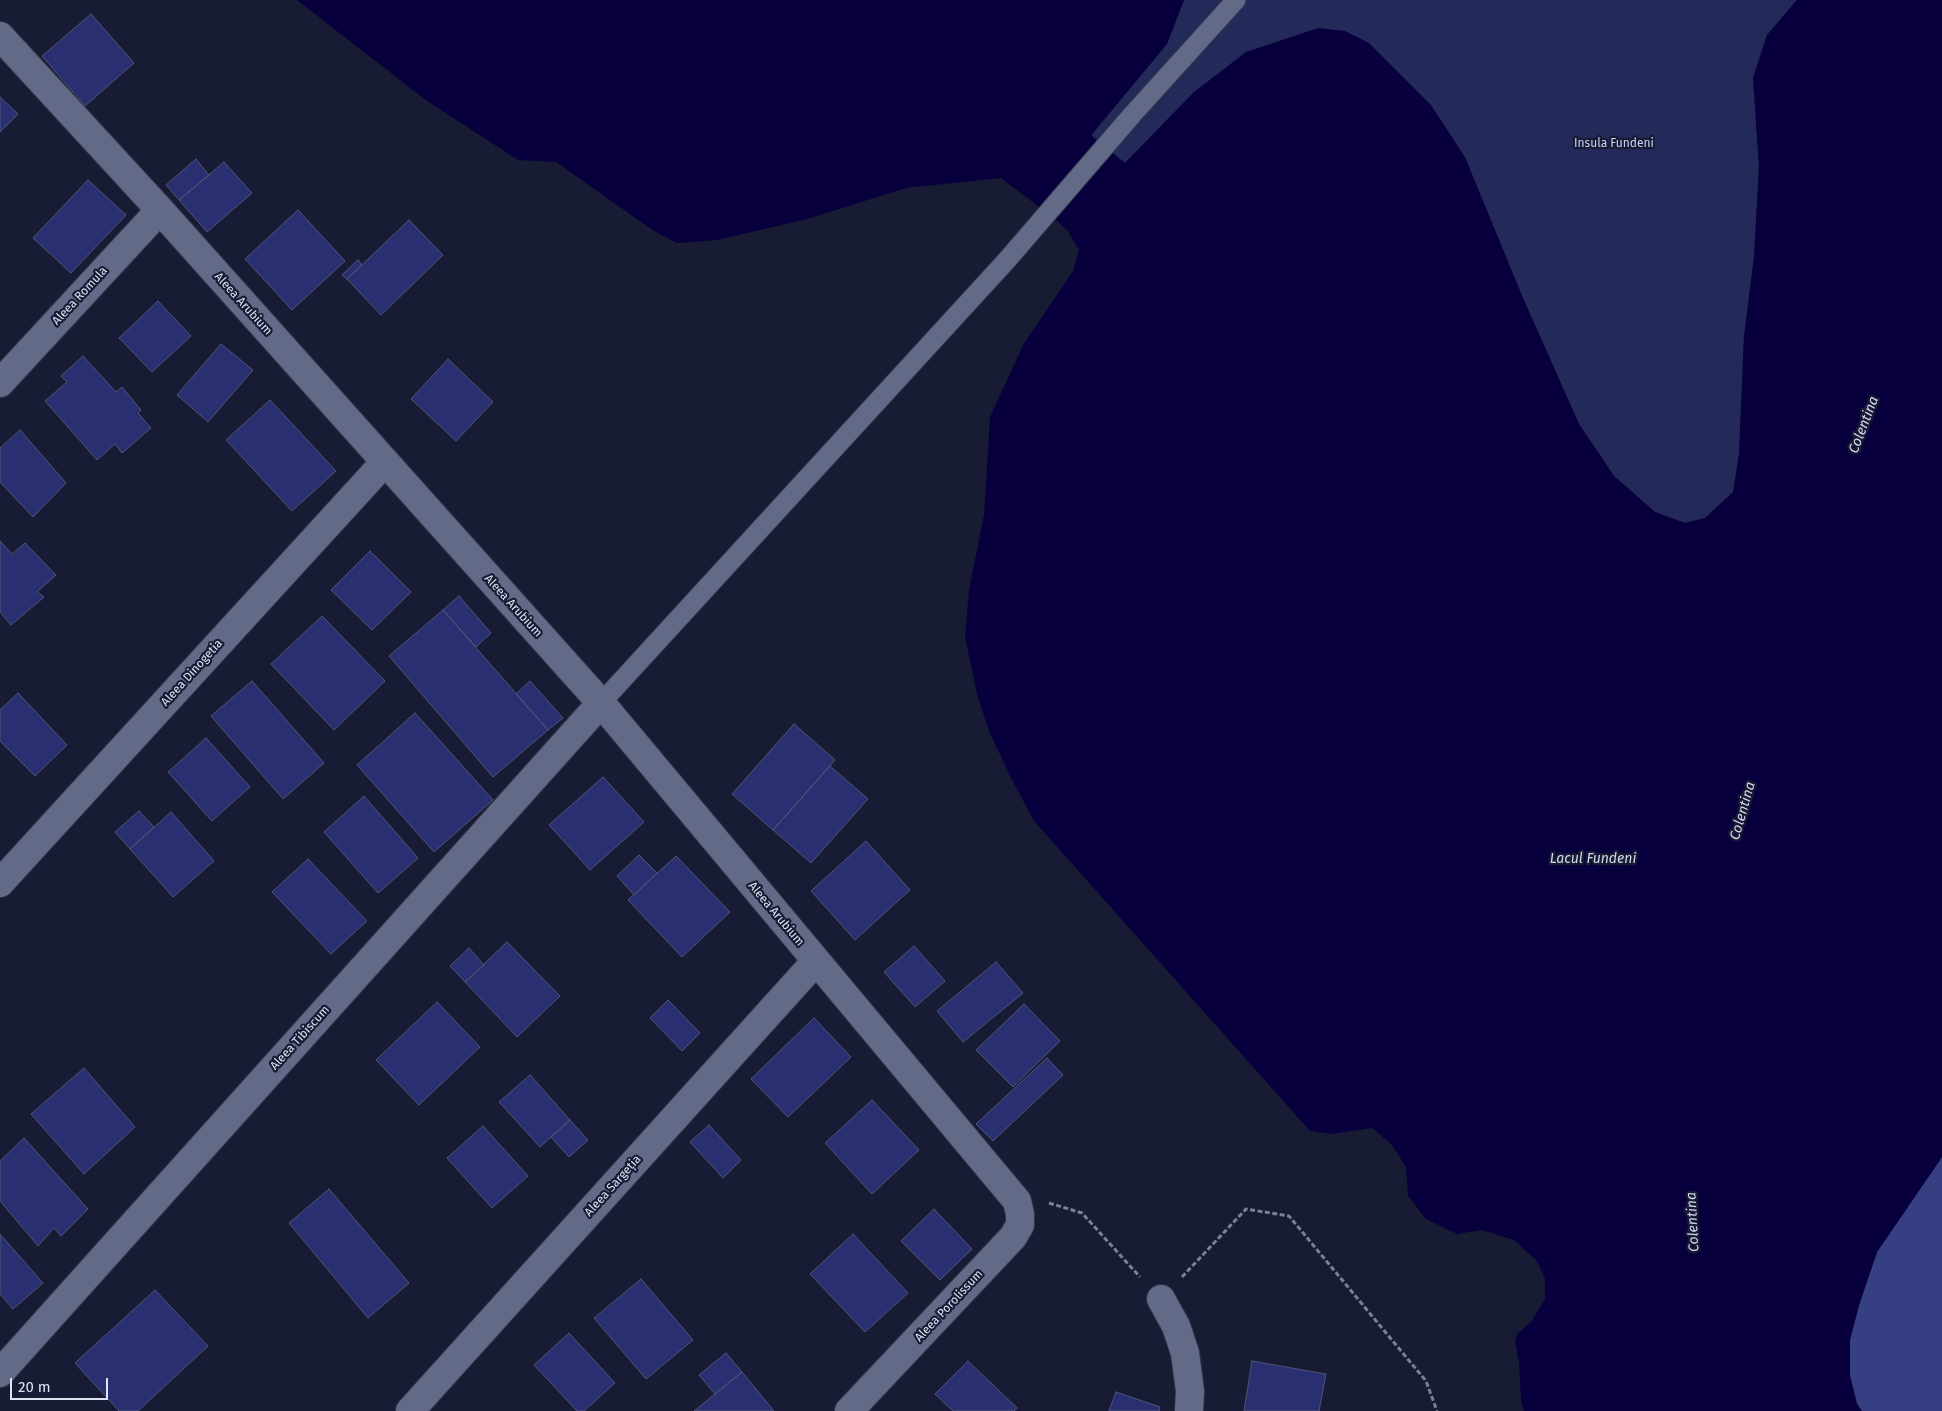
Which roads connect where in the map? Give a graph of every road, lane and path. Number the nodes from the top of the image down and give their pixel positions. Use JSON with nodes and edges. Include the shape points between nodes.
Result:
{"nodes":[{"id":1,"x":1236,"y":0,"type":"edge"},
{"id":2,"x":0,"y":36,"type":"edge"},
{"id":3,"x":160,"y":210,"type":"junction"},
{"id":4,"x":0,"y":383,"type":"edge"},
{"id":5,"x":384,"y":463,"type":"junction"},
{"id":6,"x":601,"y":704,"type":"junction"},
{"id":7,"x":0,"y":882,"type":"edge"},
{"id":8,"x":816,"y":961,"type":"junction"},
{"id":9,"x":1010,"y":1191,"type":"junction"},
{"id":10,"x":1161,"y":1299,"type":"junction"},
{"id":11,"x":0,"y":1373,"type":"edge"},
{"id":12,"x":410,"y":1411,"type":"edge"},
{"id":13,"x":849,"y":1411,"type":"edge"},
{"id":14,"x":1189,"y":1411,"type":"edge"},
{"id":15,"x":1437,"y":1411,"type":"edge"}],
"edges":[{"from":1,"to":6,"type":"lane","via":[[1007,260]]},
{"from":2,"to":3,"type":"street","name":"Aleea Arubium"},
{"from":3,"to":4,"type":"street","name":"Aleea Romula"},
{"from":3,"to":5,"type":"street","name":"Aleea Arubium"},
{"from":5,"to":6,"type":"street","name":"Aleea Arubium"},
{"from":5,"to":7,"type":"street","name":"Aleea Dinogetia"},
{"from":6,"to":8,"type":"street","name":"Aleea Arubium"},
{"from":6,"to":11,"type":"street","name":"Aleea Tibiscum"},
{"from":8,"to":9,"type":"street","name":"Aleea Arubium"},
{"from":8,"to":12,"type":"street","name":"Aleea Sargeția"},
{"from":9,"to":10,"type":"path","via":[[1082,1213]]},
{"from":9,"to":13,"type":"street","name":"Aleea Porolissum","via":[[1020,1214],[1020,1225],[1013,1237]]},
{"from":10,"to":14,"type":"street","via":[[1176,1326],[1185,1353]]},
{"from":10,"to":15,"type":"path","via":[[1246,1209],[1290,1216],[1426,1381]]}]}
